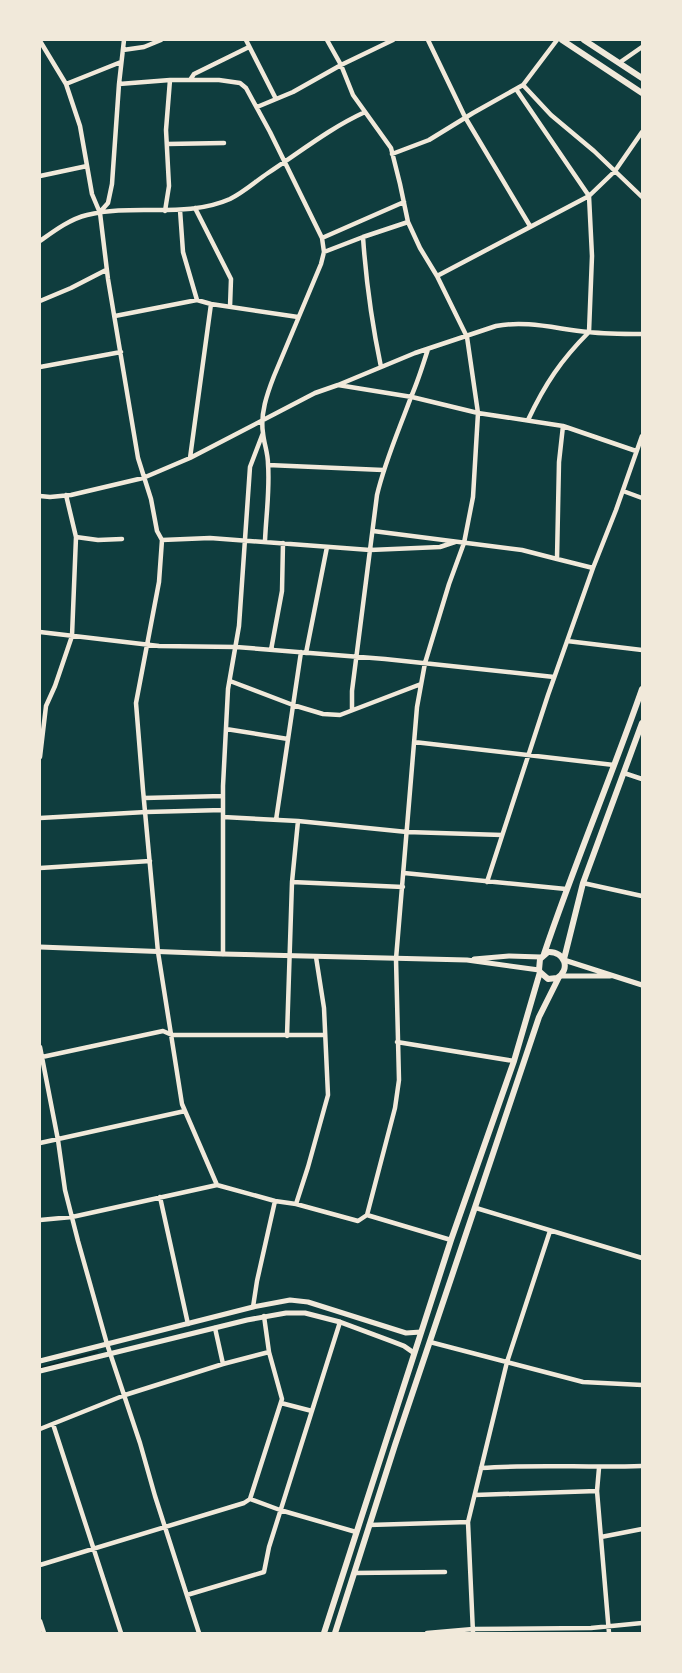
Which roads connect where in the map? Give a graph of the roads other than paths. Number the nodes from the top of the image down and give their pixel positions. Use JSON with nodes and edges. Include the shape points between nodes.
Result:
{"nodes":[{"id":1,"x":124,"y":40,"type":"edge"},
{"id":2,"x":161,"y":40,"type":"edge"},
{"id":3,"x":246,"y":40,"type":"edge"},
{"id":4,"x":327,"y":40,"type":"edge"},
{"id":5,"x":393,"y":40,"type":"edge"},
{"id":6,"x":428,"y":40,"type":"edge"},
{"id":7,"x":557,"y":40,"type":"edge"},
{"id":8,"x":562,"y":40,"type":"edge"},
{"id":9,"x":584,"y":40,"type":"edge"},
{"id":10,"x":40,"y":41,"type":"edge"},
{"id":11,"x":249,"y":47,"type":"junction"},
{"id":12,"x":642,"y":47,"type":"edge"},
{"id":13,"x":45,"y":49,"type":"junction"},
{"id":14,"x":123,"y":50,"type":"junction"},
{"id":15,"x":40,"y":53,"type":"edge"},
{"id":16,"x":121,"y":62,"type":"junction"},
{"id":17,"x":619,"y":63,"type":"junction"},
{"id":18,"x":341,"y":65,"type":"junction"},
{"id":19,"x":642,"y":78,"type":"edge"},
{"id":20,"x":170,"y":80,"type":"junction"},
{"id":21,"x":190,"y":80,"type":"junction"},
{"id":22,"x":66,"y":84,"type":"junction"},
{"id":23,"x":119,"y":84,"type":"junction"},
{"id":24,"x":523,"y":85,"type":"junction"},
{"id":25,"x":516,"y":89,"type":"junction"},
{"id":26,"x":642,"y":92,"type":"edge"},
{"id":27,"x":276,"y":99,"type":"junction"},
{"id":28,"x":257,"y":107,"type":"junction"},
{"id":29,"x":365,"y":112,"type":"junction"},
{"id":30,"x":465,"y":117,"type":"junction"},
{"id":31,"x":642,"y":132,"type":"edge"},
{"id":32,"x":224,"y":143,"type":"dead end"},
{"id":33,"x":167,"y":144,"type":"junction"},
{"id":34,"x":392,"y":154,"type":"junction"},
{"id":35,"x":285,"y":163,"type":"junction"},
{"id":36,"x":87,"y":166,"type":"junction"},
{"id":37,"x":615,"y":171,"type":"junction"},
{"id":38,"x":40,"y":176,"type":"edge"},
{"id":39,"x":589,"y":196,"type":"junction"},
{"id":40,"x":642,"y":197,"type":"edge"},
{"id":41,"x":404,"y":202,"type":"junction"},
{"id":42,"x":195,"y":208,"type":"junction"},
{"id":43,"x":180,"y":210,"type":"junction"},
{"id":44,"x":165,"y":211,"type":"junction"},
{"id":45,"x":100,"y":213,"type":"junction"},
{"id":46,"x":408,"y":222,"type":"junction"},
{"id":47,"x":530,"y":226,"type":"junction"},
{"id":48,"x":40,"y":232,"type":"edge"},
{"id":49,"x":363,"y":237,"type":"junction"},
{"id":50,"x":322,"y":238,"type":"junction"},
{"id":51,"x":41,"y":240,"type":"edge"},
{"id":52,"x":324,"y":252,"type":"junction"},
{"id":53,"x":106,"y":270,"type":"junction"},
{"id":54,"x":436,"y":276,"type":"junction"},
{"id":55,"x":40,"y":300,"type":"edge"},
{"id":56,"x":197,"y":300,"type":"junction"},
{"id":57,"x":211,"y":304,"type":"junction"},
{"id":58,"x":230,"y":307,"type":"junction"},
{"id":59,"x":114,"y":316,"type":"junction"},
{"id":60,"x":298,"y":317,"type":"junction"},
{"id":61,"x":589,"y":332,"type":"junction"},
{"id":62,"x":642,"y":334,"type":"edge"},
{"id":63,"x":467,"y":336,"type":"junction"},
{"id":64,"x":428,"y":349,"type":"junction"},
{"id":65,"x":121,"y":352,"type":"junction"},
{"id":66,"x":40,"y":367,"type":"edge"},
{"id":67,"x":381,"y":367,"type":"junction"},
{"id":68,"x":338,"y":385,"type":"junction"},
{"id":69,"x":412,"y":396,"type":"junction"},
{"id":70,"x":478,"y":413,"type":"junction"},
{"id":71,"x":263,"y":418,"type":"junction"},
{"id":72,"x":528,"y":420,"type":"junction"},
{"id":73,"x":563,"y":426,"type":"junction"},
{"id":74,"x":263,"y":433,"type":"junction"},
{"id":75,"x":642,"y":436,"type":"edge"},
{"id":76,"x":636,"y":451,"type":"junction"},
{"id":77,"x":190,"y":458,"type":"junction"},
{"id":78,"x":268,"y":465,"type":"junction"},
{"id":79,"x":383,"y":470,"type":"junction"},
{"id":80,"x":143,"y":478,"type":"junction"},
{"id":81,"x":622,"y":491,"type":"junction"},
{"id":82,"x":66,"y":495,"type":"junction"},
{"id":83,"x":40,"y":496,"type":"edge"},
{"id":84,"x":642,"y":498,"type":"edge"},
{"id":85,"x":373,"y":531,"type":"junction"},
{"id":86,"x":76,"y":537,"type":"junction"},
{"id":87,"x":122,"y":539,"type":"dead end"},
{"id":88,"x":162,"y":540,"type":"junction"},
{"id":89,"x":245,"y":540,"type":"junction"},
{"id":90,"x":265,"y":542,"type":"junction"},
{"id":91,"x":455,"y":542,"type":"junction"},
{"id":92,"x":283,"y":543,"type":"junction"},
{"id":93,"x":464,"y":543,"type":"junction"},
{"id":94,"x":327,"y":547,"type":"junction"},
{"id":95,"x":370,"y":550,"type":"junction"},
{"id":96,"x":558,"y":559,"type":"junction"},
{"id":97,"x":593,"y":568,"type":"junction"},
{"id":98,"x":40,"y":632,"type":"edge"},
{"id":99,"x":72,"y":636,"type":"junction"},
{"id":100,"x":567,"y":641,"type":"junction"},
{"id":101,"x":148,"y":644,"type":"junction"},
{"id":102,"x":236,"y":647,"type":"junction"},
{"id":103,"x":271,"y":650,"type":"junction"},
{"id":104,"x":642,"y":650,"type":"edge"},
{"id":105,"x":303,"y":652,"type":"junction"},
{"id":106,"x":358,"y":657,"type":"junction"},
{"id":107,"x":425,"y":663,"type":"junction"},
{"id":108,"x":554,"y":677,"type":"junction"},
{"id":109,"x":230,"y":681,"type":"junction"},
{"id":110,"x":421,"y":684,"type":"junction"},
{"id":111,"x":642,"y":689,"type":"edge"},
{"id":112,"x":40,"y":705,"type":"edge"},
{"id":113,"x":293,"y":705,"type":"junction"},
{"id":114,"x":46,"y":706,"type":"junction"},
{"id":115,"x":352,"y":710,"type":"junction"},
{"id":116,"x":642,"y":723,"type":"edge"},
{"id":117,"x":226,"y":728,"type":"junction"},
{"id":118,"x":288,"y":739,"type":"junction"},
{"id":119,"x":414,"y":742,"type":"junction"},
{"id":120,"x":527,"y":755,"type":"junction"},
{"id":121,"x":40,"y":757,"type":"edge"},
{"id":122,"x":614,"y":766,"type":"junction"},
{"id":123,"x":624,"y":773,"type":"junction"},
{"id":124,"x":642,"y":779,"type":"edge"},
{"id":125,"x":223,"y":796,"type":"junction"},
{"id":126,"x":144,"y":798,"type":"junction"},
{"id":127,"x":223,"y":810,"type":"junction"},
{"id":128,"x":146,"y":812,"type":"junction"},
{"id":129,"x":40,"y":818,"type":"edge"},
{"id":130,"x":223,"y":818,"type":"junction"},
{"id":131,"x":276,"y":820,"type":"junction"},
{"id":132,"x":298,"y":821,"type":"junction"},
{"id":133,"x":407,"y":832,"type":"junction"},
{"id":134,"x":502,"y":835,"type":"junction"},
{"id":135,"x":150,"y":861,"type":"junction"},
{"id":136,"x":40,"y":868,"type":"edge"},
{"id":137,"x":404,"y":873,"type":"junction"},
{"id":138,"x":292,"y":882,"type":"junction"},
{"id":139,"x":487,"y":882,"type":"junction"},
{"id":140,"x":583,"y":883,"type":"junction"},
{"id":141,"x":402,"y":887,"type":"junction"},
{"id":142,"x":566,"y":889,"type":"junction"},
{"id":143,"x":642,"y":896,"type":"edge"},
{"id":144,"x":40,"y":947,"type":"edge"},
{"id":145,"x":158,"y":952,"type":"junction"},
{"id":146,"x":223,"y":954,"type":"junction"},
{"id":147,"x":289,"y":956,"type":"junction"},
{"id":148,"x":542,"y":956,"type":"junction"},
{"id":149,"x":316,"y":957,"type":"junction"},
{"id":150,"x":396,"y":959,"type":"junction"},
{"id":151,"x":467,"y":960,"type":"junction"},
{"id":152,"x":564,"y":960,"type":"junction"},
{"id":153,"x":539,"y":971,"type":"junction"},
{"id":154,"x":560,"y":976,"type":"junction"},
{"id":155,"x":613,"y":976,"type":"junction"},
{"id":156,"x":642,"y":985,"type":"edge"},
{"id":157,"x":325,"y":1035,"type":"junction"},
{"id":158,"x":172,"y":1036,"type":"junction"},
{"id":159,"x":287,"y":1036,"type":"junction"},
{"id":160,"x":398,"y":1042,"type":"junction"},
{"id":161,"x":40,"y":1047,"type":"edge"},
{"id":162,"x":42,"y":1057,"type":"junction"},
{"id":163,"x":514,"y":1061,"type":"junction"},
{"id":164,"x":184,"y":1111,"type":"junction"},
{"id":165,"x":58,"y":1140,"type":"junction"},
{"id":166,"x":40,"y":1143,"type":"edge"},
{"id":167,"x":217,"y":1185,"type":"junction"},
{"id":168,"x":160,"y":1197,"type":"junction"},
{"id":169,"x":275,"y":1202,"type":"junction"},
{"id":170,"x":296,"y":1204,"type":"junction"},
{"id":171,"x":476,"y":1208,"type":"junction"},
{"id":172,"x":367,"y":1215,"type":"junction"},
{"id":173,"x":72,"y":1218,"type":"junction"},
{"id":174,"x":40,"y":1220,"type":"edge"},
{"id":175,"x":550,"y":1231,"type":"junction"},
{"id":176,"x":451,"y":1240,"type":"junction"},
{"id":177,"x":642,"y":1258,"type":"edge"},
{"id":178,"x":253,"y":1307,"type":"junction"},
{"id":179,"x":264,"y":1316,"type":"junction"},
{"id":180,"x":340,"y":1322,"type":"junction"},
{"id":181,"x":188,"y":1324,"type":"junction"},
{"id":182,"x":215,"y":1328,"type":"junction"},
{"id":183,"x":421,"y":1332,"type":"junction"},
{"id":184,"x":430,"y":1342,"type":"junction"},
{"id":185,"x":107,"y":1344,"type":"junction"},
{"id":186,"x":269,"y":1352,"type":"junction"},
{"id":187,"x":110,"y":1353,"type":"junction"},
{"id":188,"x":414,"y":1353,"type":"junction"},
{"id":189,"x":40,"y":1361,"type":"edge"},
{"id":190,"x":507,"y":1362,"type":"junction"},
{"id":191,"x":223,"y":1364,"type":"junction"},
{"id":192,"x":40,"y":1371,"type":"edge"},
{"id":193,"x":642,"y":1384,"type":"edge"},
{"id":194,"x":125,"y":1394,"type":"junction"},
{"id":195,"x":281,"y":1403,"type":"junction"},
{"id":196,"x":312,"y":1411,"type":"junction"},
{"id":197,"x":53,"y":1424,"type":"junction"},
{"id":198,"x":40,"y":1430,"type":"edge"},
{"id":199,"x":642,"y":1466,"type":"edge"},
{"id":200,"x":481,"y":1468,"type":"junction"},
{"id":201,"x":599,"y":1468,"type":"junction"},
{"id":202,"x":597,"y":1491,"type":"junction"},
{"id":203,"x":475,"y":1495,"type":"junction"},
{"id":204,"x":250,"y":1498,"type":"junction"},
{"id":205,"x":280,"y":1510,"type":"junction"},
{"id":206,"x":468,"y":1522,"type":"junction"},
{"id":207,"x":369,"y":1525,"type":"junction"},
{"id":208,"x":166,"y":1526,"type":"junction"},
{"id":209,"x":642,"y":1529,"type":"edge"},
{"id":210,"x":356,"y":1532,"type":"junction"},
{"id":211,"x":601,"y":1537,"type":"junction"},
{"id":212,"x":94,"y":1548,"type":"junction"},
{"id":213,"x":40,"y":1565,"type":"edge"},
{"id":214,"x":445,"y":1572,"type":"dead end"},
{"id":215,"x":354,"y":1573,"type":"junction"},
{"id":216,"x":186,"y":1595,"type":"junction"},
{"id":217,"x":40,"y":1620,"type":"edge"},
{"id":218,"x":642,"y":1623,"type":"edge"},
{"id":219,"x":610,"y":1626,"type":"junction"},
{"id":220,"x":473,"y":1631,"type":"edge"},
{"id":221,"x":44,"y":1633,"type":"edge"},
{"id":222,"x":121,"y":1633,"type":"edge"},
{"id":223,"x":199,"y":1633,"type":"edge"},
{"id":224,"x":324,"y":1633,"type":"edge"},
{"id":225,"x":335,"y":1633,"type":"edge"},
{"id":226,"x":427,"y":1633,"type":"edge"},
{"id":227,"x":609,"y":1633,"type":"edge"}],
"edges":[{"from":1,"to":14,"type":"street"},
{"from":2,"to":14,"type":"street"},
{"from":3,"to":11,"type":"street"},
{"from":4,"to":18,"type":"street"},
{"from":5,"to":18,"type":"street"},
{"from":6,"to":30,"type":"street"},
{"from":7,"to":24,"type":"street"},
{"from":8,"to":26,"type":"main road"},
{"from":9,"to":17,"type":"main road"},
{"from":10,"to":13,"type":"street"},
{"from":11,"to":21,"type":"street","via":[[194,74]]},
{"from":11,"to":27,"type":"street"},
{"from":12,"to":17,"type":"street"},
{"from":13,"to":15,"type":"street"},
{"from":13,"to":22,"type":"street"},
{"from":14,"to":16,"type":"street"},
{"from":16,"to":22,"type":"street"},
{"from":16,"to":23,"type":"street"},
{"from":17,"to":19,"type":"main road"},
{"from":18,"to":27,"type":"street"},
{"from":18,"to":29,"type":"street","via":[[353,95]]},
{"from":20,"to":21,"type":"street"},
{"from":20,"to":23,"type":"street"},
{"from":20,"to":33,"type":"street"},
{"from":21,"to":28,"type":"street","via":[[240,84]]},
{"from":22,"to":36,"type":"street","via":[[80,126]]},
{"from":23,"to":45,"type":"street","via":[[112,184],[108,203]]},
{"from":24,"to":25,"type":"street"},
{"from":24,"to":37,"type":"street","via":[[551,115]]},
{"from":25,"to":30,"type":"street"},
{"from":25,"to":39,"type":"street"},
{"from":27,"to":28,"type":"street"},
{"from":28,"to":35,"type":"street"},
{"from":29,"to":34,"type":"street"},
{"from":29,"to":35,"type":"street","via":[[329,131]]},
{"from":30,"to":34,"type":"street","via":[[429,140]]},
{"from":30,"to":47,"type":"street"},
{"from":31,"to":37,"type":"street"},
{"from":32,"to":33,"type":"street"},
{"from":33,"to":44,"type":"street","via":[[169,186]]},
{"from":34,"to":41,"type":"street"},
{"from":35,"to":42,"type":"street","via":[[231,198]]},
{"from":35,"to":50,"type":"street"},
{"from":36,"to":38,"type":"street"},
{"from":36,"to":45,"type":"street","via":[[92,194]]},
{"from":37,"to":39,"type":"street"},
{"from":37,"to":40,"type":"street"},
{"from":39,"to":47,"type":"street"},
{"from":39,"to":61,"type":"street","via":[[592,256]]},
{"from":41,"to":46,"type":"street"},
{"from":41,"to":50,"type":"street"},
{"from":42,"to":43,"type":"street"},
{"from":42,"to":58,"type":"street","via":[[231,279]]},
{"from":43,"to":44,"type":"street"},
{"from":43,"to":56,"type":"street","via":[[183,252]]},
{"from":44,"to":45,"type":"street"},
{"from":45,"to":51,"type":"street","via":[[72,220]]},
{"from":45,"to":53,"type":"street"},
{"from":46,"to":49,"type":"street"},
{"from":46,"to":54,"type":"street"},
{"from":47,"to":54,"type":"street"},
{"from":48,"to":51,"type":"street"},
{"from":49,"to":52,"type":"street"},
{"from":49,"to":67,"type":"street","via":[[374,335]]},
{"from":50,"to":52,"type":"street"},
{"from":52,"to":60,"type":"street"},
{"from":53,"to":55,"type":"street"},
{"from":53,"to":59,"type":"street"},
{"from":54,"to":63,"type":"street"},
{"from":56,"to":57,"type":"street"},
{"from":56,"to":59,"type":"street"},
{"from":57,"to":58,"type":"street"},
{"from":57,"to":77,"type":"street"},
{"from":58,"to":60,"type":"street"},
{"from":59,"to":65,"type":"street"},
{"from":60,"to":71,"type":"street","via":[[267,394]]},
{"from":61,"to":62,"type":"street"},
{"from":61,"to":63,"type":"street","via":[[509,324]]},
{"from":61,"to":72,"type":"street","via":[[570,351],[543,389]]},
{"from":63,"to":64,"type":"street"},
{"from":63,"to":70,"type":"street"},
{"from":64,"to":67,"type":"street"},
{"from":64,"to":69,"type":"street"},
{"from":65,"to":66,"type":"street"},
{"from":65,"to":80,"type":"street"},
{"from":67,"to":68,"type":"street"},
{"from":68,"to":69,"type":"street"},
{"from":68,"to":71,"type":"street"},
{"from":69,"to":70,"type":"street"},
{"from":69,"to":79,"type":"street"},
{"from":70,"to":72,"type":"street"},
{"from":70,"to":93,"type":"street","via":[[473,497]]},
{"from":71,"to":74,"type":"street"},
{"from":71,"to":77,"type":"street"},
{"from":72,"to":73,"type":"street"},
{"from":73,"to":76,"type":"street"},
{"from":73,"to":96,"type":"street","via":[[559,462]]},
{"from":74,"to":78,"type":"street"},
{"from":74,"to":89,"type":"street","via":[[250,467]]},
{"from":75,"to":76,"type":"street"},
{"from":76,"to":81,"type":"street"},
{"from":77,"to":80,"type":"street"},
{"from":78,"to":79,"type":"street"},
{"from":78,"to":90,"type":"street"},
{"from":79,"to":85,"type":"street"},
{"from":80,"to":82,"type":"street"},
{"from":80,"to":88,"type":"street"},
{"from":81,"to":84,"type":"street"},
{"from":81,"to":97,"type":"street"},
{"from":82,"to":83,"type":"street"},
{"from":82,"to":86,"type":"street"},
{"from":85,"to":91,"type":"street"},
{"from":85,"to":95,"type":"street"},
{"from":86,"to":87,"type":"street"},
{"from":86,"to":99,"type":"street"},
{"from":88,"to":89,"type":"street"},
{"from":88,"to":101,"type":"street","via":[[159,582]]},
{"from":89,"to":90,"type":"street"},
{"from":89,"to":102,"type":"street"},
{"from":90,"to":92,"type":"street"},
{"from":91,"to":93,"type":"street"},
{"from":91,"to":95,"type":"street","via":[[440,547]]},
{"from":92,"to":94,"type":"street"},
{"from":92,"to":103,"type":"street","via":[[282,591]]},
{"from":93,"to":96,"type":"street","via":[[522,550]]},
{"from":93,"to":107,"type":"street"},
{"from":94,"to":95,"type":"street"},
{"from":94,"to":105,"type":"street"},
{"from":95,"to":106,"type":"street"},
{"from":96,"to":97,"type":"street"},
{"from":97,"to":100,"type":"street"},
{"from":98,"to":99,"type":"street"},
{"from":99,"to":101,"type":"street"},
{"from":99,"to":114,"type":"street"},
{"from":100,"to":104,"type":"street"},
{"from":100,"to":108,"type":"street"},
{"from":101,"to":102,"type":"street"},
{"from":101,"to":126,"type":"street","via":[[136,703]]},
{"from":102,"to":103,"type":"street"},
{"from":102,"to":109,"type":"street"},
{"from":103,"to":105,"type":"street"},
{"from":105,"to":106,"type":"street"},
{"from":105,"to":113,"type":"street"},
{"from":106,"to":107,"type":"street"},
{"from":106,"to":115,"type":"street"},
{"from":107,"to":108,"type":"street"},
{"from":107,"to":110,"type":"street"},
{"from":108,"to":120,"type":"street"},
{"from":109,"to":113,"type":"street"},
{"from":109,"to":117,"type":"street"},
{"from":110,"to":115,"type":"street"},
{"from":110,"to":119,"type":"street"},
{"from":111,"to":122,"type":"main road"},
{"from":112,"to":114,"type":"street"},
{"from":113,"to":115,"type":"street","via":[[322,714],[340,715]]},
{"from":113,"to":118,"type":"street"},
{"from":114,"to":121,"type":"street"},
{"from":116,"to":123,"type":"main road"},
{"from":117,"to":118,"type":"street"},
{"from":117,"to":125,"type":"street"},
{"from":118,"to":131,"type":"street"},
{"from":119,"to":120,"type":"street"},
{"from":119,"to":133,"type":"street"},
{"from":120,"to":122,"type":"street"},
{"from":120,"to":134,"type":"street"},
{"from":122,"to":142,"type":"main road"},
{"from":123,"to":124,"type":"street"},
{"from":123,"to":140,"type":"main road"},
{"from":125,"to":126,"type":"street"},
{"from":125,"to":127,"type":"street"},
{"from":126,"to":128,"type":"street"},
{"from":127,"to":128,"type":"street"},
{"from":127,"to":130,"type":"street"},
{"from":128,"to":129,"type":"street"},
{"from":128,"to":135,"type":"street"},
{"from":130,"to":131,"type":"street"},
{"from":130,"to":146,"type":"street"},
{"from":131,"to":132,"type":"street"},
{"from":132,"to":133,"type":"street"},
{"from":132,"to":138,"type":"street"},
{"from":133,"to":134,"type":"street"},
{"from":133,"to":137,"type":"street"},
{"from":134,"to":139,"type":"street"},
{"from":135,"to":136,"type":"street"},
{"from":135,"to":145,"type":"street"},
{"from":137,"to":139,"type":"street"},
{"from":137,"to":141,"type":"street"},
{"from":138,"to":141,"type":"street"},
{"from":138,"to":147,"type":"street"},
{"from":139,"to":142,"type":"street"},
{"from":140,"to":143,"type":"street"},
{"from":140,"to":152,"type":"main road"},
{"from":141,"to":150,"type":"street"},
{"from":142,"to":148,"type":"main road"},
{"from":144,"to":145,"type":"street"},
{"from":145,"to":146,"type":"street"},
{"from":145,"to":158,"type":"street"},
{"from":146,"to":147,"type":"street"},
{"from":147,"to":149,"type":"street"},
{"from":147,"to":159,"type":"street"},
{"from":148,"to":151,"type":"street"},
{"from":148,"to":152,"type":"main road","via":[[553,952]]},
{"from":148,"to":153,"type":"main road","via":[[538,963]]},
{"from":149,"to":150,"type":"street"},
{"from":149,"to":157,"type":"street"},
{"from":150,"to":151,"type":"street"},
{"from":150,"to":160,"type":"street"},
{"from":151,"to":153,"type":"street"},
{"from":152,"to":154,"type":"main road","via":[[565,968]]},
{"from":152,"to":155,"type":"street"},
{"from":153,"to":154,"type":"main road","via":[[548,979]]},
{"from":153,"to":163,"type":"main road"},
{"from":154,"to":155,"type":"street"},
{"from":154,"to":171,"type":"main road","via":[[539,1017]]},
{"from":155,"to":156,"type":"street"},
{"from":157,"to":159,"type":"street"},
{"from":157,"to":170,"type":"street","via":[[328,1095]]},
{"from":158,"to":159,"type":"street"},
{"from":158,"to":162,"type":"street","via":[[162,1031]]},
{"from":158,"to":164,"type":"street"},
{"from":160,"to":163,"type":"street"},
{"from":160,"to":172,"type":"street","via":[[399,1080],[395,1108]]},
{"from":161,"to":162,"type":"street"},
{"from":162,"to":165,"type":"street"},
{"from":163,"to":176,"type":"main road"},
{"from":164,"to":165,"type":"street"},
{"from":164,"to":167,"type":"street"},
{"from":165,"to":166,"type":"street"},
{"from":165,"to":173,"type":"street"},
{"from":167,"to":168,"type":"street"},
{"from":167,"to":169,"type":"street"},
{"from":168,"to":173,"type":"street"},
{"from":168,"to":181,"type":"street"},
{"from":169,"to":170,"type":"street"},
{"from":169,"to":178,"type":"street"},
{"from":170,"to":172,"type":"street","via":[[358,1221]]},
{"from":171,"to":175,"type":"street"},
{"from":171,"to":184,"type":"main road"},
{"from":172,"to":176,"type":"street"},
{"from":173,"to":174,"type":"street"},
{"from":173,"to":185,"type":"street"},
{"from":175,"to":177,"type":"street"},
{"from":175,"to":190,"type":"street"},
{"from":176,"to":183,"type":"main road"},
{"from":178,"to":181,"type":"street"},
{"from":178,"to":183,"type":"street","via":[[300,1300],[406,1333]]},
{"from":179,"to":180,"type":"street","via":[[305,1313]]},
{"from":179,"to":182,"type":"street"},
{"from":179,"to":186,"type":"street"},
{"from":180,"to":188,"type":"street","via":[[404,1346]]},
{"from":180,"to":196,"type":"street"},
{"from":181,"to":185,"type":"street"},
{"from":182,"to":187,"type":"street"},
{"from":182,"to":191,"type":"street"},
{"from":183,"to":188,"type":"main road"},
{"from":184,"to":190,"type":"street"},
{"from":184,"to":207,"type":"main road"},
{"from":185,"to":187,"type":"street"},
{"from":185,"to":189,"type":"street"},
{"from":186,"to":191,"type":"street"},
{"from":186,"to":195,"type":"street"},
{"from":187,"to":192,"type":"street"},
{"from":187,"to":194,"type":"street"},
{"from":188,"to":210,"type":"main road"},
{"from":190,"to":193,"type":"street","via":[[583,1382]]},
{"from":190,"to":200,"type":"street"},
{"from":191,"to":194,"type":"street"},
{"from":194,"to":197,"type":"street"},
{"from":194,"to":208,"type":"street"},
{"from":195,"to":196,"type":"street"},
{"from":195,"to":204,"type":"street"},
{"from":196,"to":205,"type":"street"},
{"from":197,"to":198,"type":"street"},
{"from":197,"to":212,"type":"street"},
{"from":199,"to":201,"type":"street"},
{"from":200,"to":201,"type":"street"},
{"from":200,"to":203,"type":"street"},
{"from":201,"to":202,"type":"street"},
{"from":202,"to":203,"type":"street"},
{"from":202,"to":211,"type":"street"},
{"from":203,"to":206,"type":"street"},
{"from":204,"to":205,"type":"street"},
{"from":204,"to":208,"type":"street","via":[[244,1503]]},
{"from":205,"to":210,"type":"street"},
{"from":205,"to":216,"type":"street","via":[[264,1572]]},
{"from":206,"to":207,"type":"street"},
{"from":206,"to":220,"type":"street"},
{"from":207,"to":215,"type":"main road"},
{"from":208,"to":212,"type":"street"},
{"from":208,"to":216,"type":"street"},
{"from":209,"to":211,"type":"street"},
{"from":210,"to":224,"type":"main road"},
{"from":211,"to":219,"type":"street"},
{"from":212,"to":213,"type":"street"},
{"from":212,"to":222,"type":"street"},
{"from":214,"to":215,"type":"street"},
{"from":215,"to":225,"type":"main road"},
{"from":216,"to":223,"type":"street"},
{"from":217,"to":221,"type":"street"},
{"from":218,"to":219,"type":"street"},
{"from":219,"to":220,"type":"street"},
{"from":219,"to":227,"type":"street"},
{"from":220,"to":226,"type":"street"}]}
